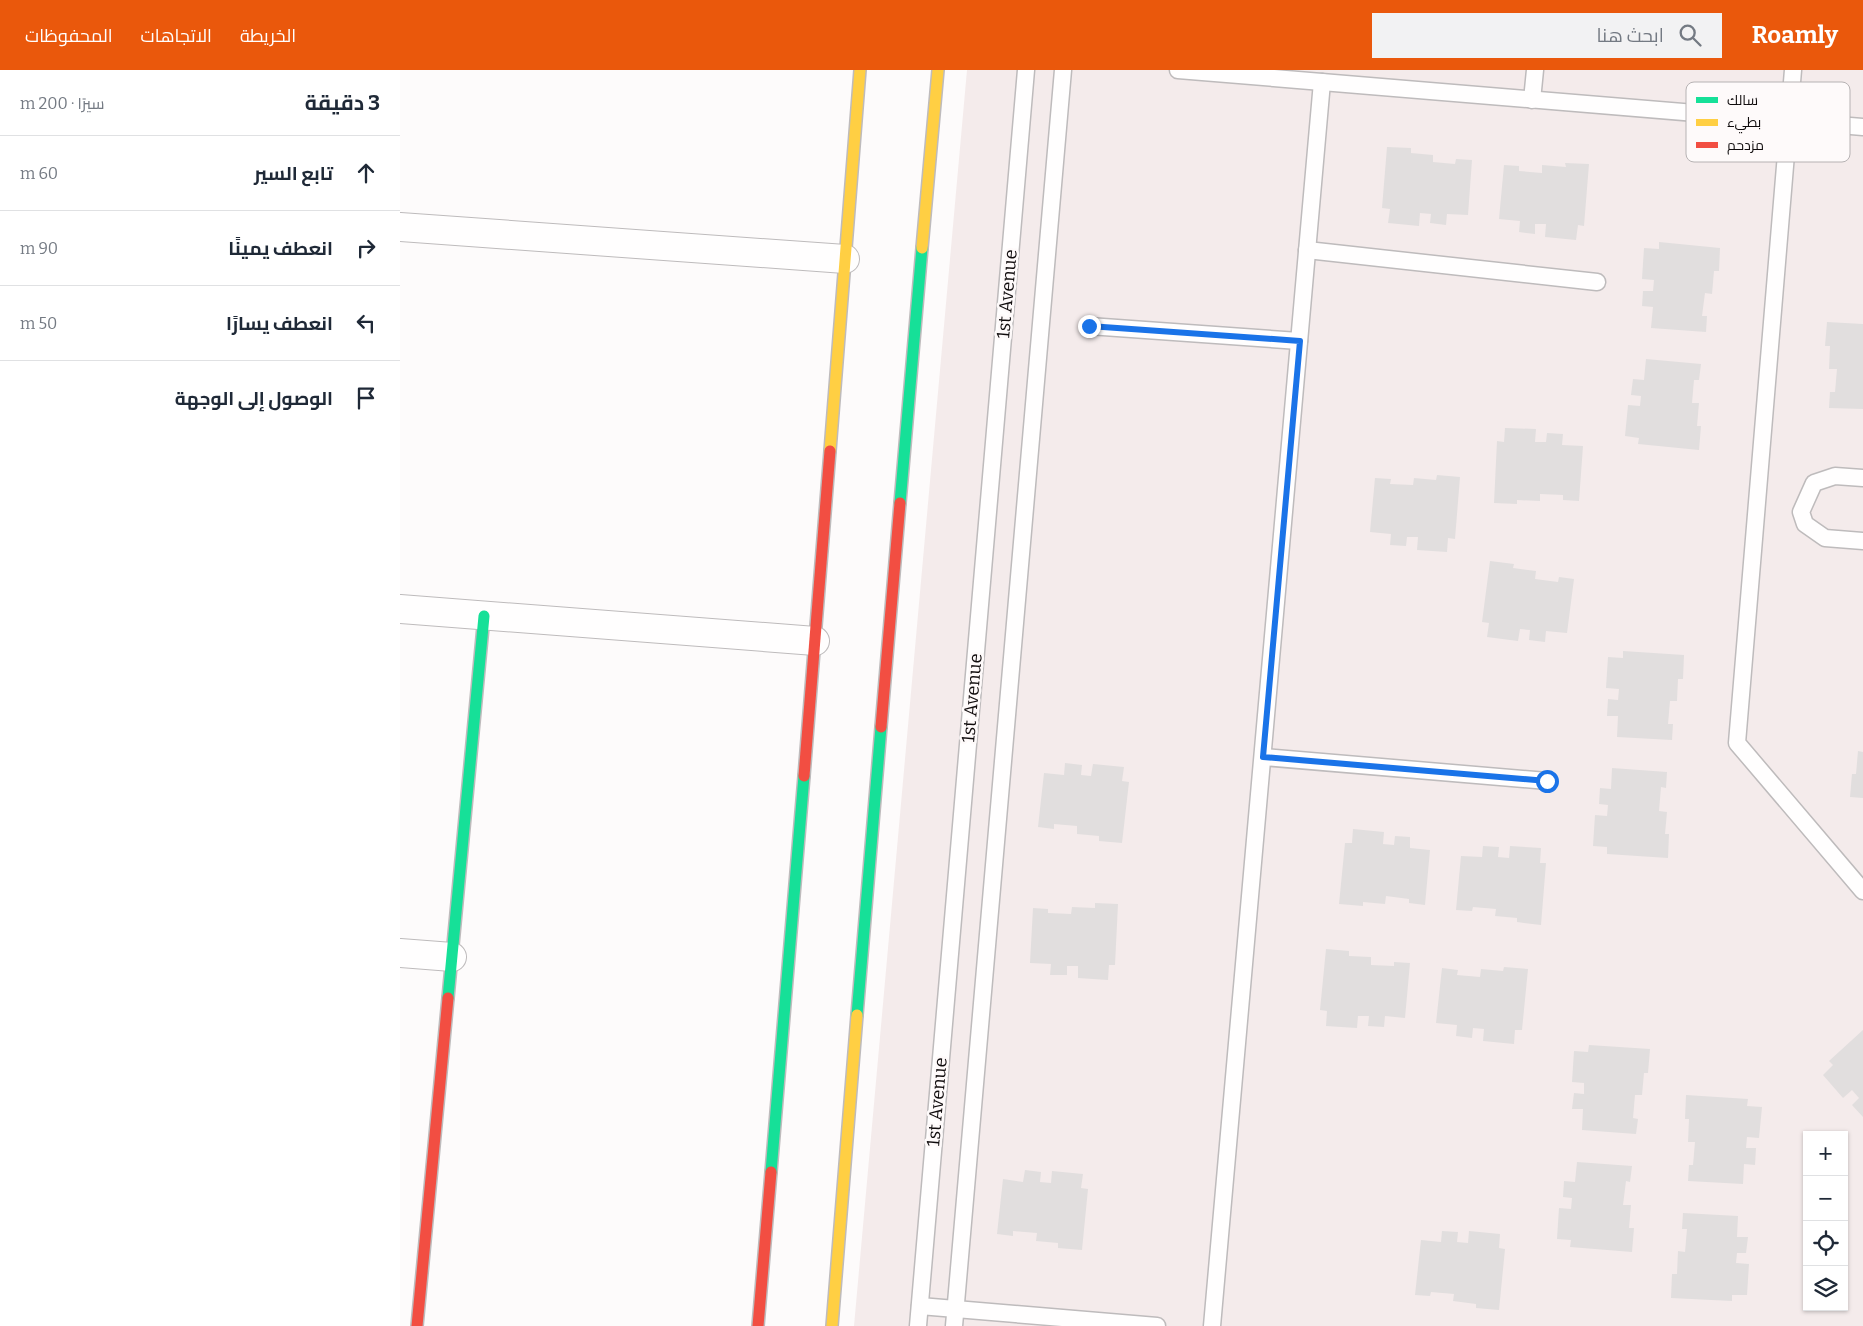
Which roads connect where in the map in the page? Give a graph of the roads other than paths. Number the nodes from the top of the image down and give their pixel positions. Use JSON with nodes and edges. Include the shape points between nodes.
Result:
{"nodes":[{"id":1,"x":860,"y":70,"type":"edge"},
{"id":2,"x":938,"y":70,"type":"edge"},
{"id":3,"x":1026,"y":70,"type":"edge"},
{"id":4,"x":1063,"y":70,"type":"edge"},
{"id":5,"x":1178,"y":70,"type":"edge"},
{"id":6,"x":1535,"y":70,"type":"edge"},
{"id":7,"x":1322,"y":82,"type":"junction"},
{"id":8,"x":1532,"y":100,"type":"junction"},
{"id":9,"x":1686,"y":113,"type":"edge"},
{"id":10,"x":1850,"y":126,"type":"edge"},
{"id":11,"x":1863,"y":127,"type":"edge"},
{"id":12,"x":1786,"y":162,"type":"edge"},
{"id":13,"x":400,"y":227,"type":"edge"},
{"id":14,"x":1307,"y":250,"type":"junction"},
{"id":15,"x":845,"y":260,"type":"junction"},
{"id":16,"x":1597,"y":282,"type":"dead end"},
{"id":17,"x":1089,"y":326,"type":"dead end"},
{"id":18,"x":1300,"y":341,"type":"junction"},
{"id":19,"x":1863,"y":478,"type":"edge"},
{"id":20,"x":1863,"y":541,"type":"edge"},
{"id":21,"x":400,"y":609,"type":"edge"},
{"id":22,"x":484,"y":616,"type":"junction"},
{"id":23,"x":815,"y":641,"type":"junction"},
{"id":24,"x":1263,"y":757,"type":"junction"},
{"id":25,"x":1547,"y":781,"type":"dead end"},
{"id":26,"x":1863,"y":891,"type":"edge"},
{"id":27,"x":400,"y":953,"type":"edge"},
{"id":28,"x":452,"y":957,"type":"junction"},
{"id":29,"x":920,"y":1306,"type":"junction"},
{"id":30,"x":956,"y":1309,"type":"junction"},
{"id":31,"x":417,"y":1326,"type":"edge"},
{"id":32,"x":758,"y":1326,"type":"edge"},
{"id":33,"x":832,"y":1326,"type":"edge"},
{"id":34,"x":918,"y":1326,"type":"edge"},
{"id":35,"x":954,"y":1326,"type":"edge"},
{"id":36,"x":1157,"y":1326,"type":"edge"},
{"id":37,"x":1212,"y":1326,"type":"edge"}],
"edges":[{"from":1,"to":15,"type":"main road"},
{"from":2,"to":33,"type":"main road"},
{"from":3,"to":29,"type":"lane","name":"1st Avenue"},
{"from":4,"to":30,"type":"lane","name":"1st Avenue"},
{"from":5,"to":7,"type":"lane"},
{"from":6,"to":8,"type":"lane"},
{"from":7,"to":8,"type":"lane"},
{"from":7,"to":14,"type":"lane"},
{"from":8,"to":9,"type":"lane"},
{"from":10,"to":11,"type":"lane"},
{"from":12,"to":26,"type":"lane","via":[[1737,743]]},
{"from":13,"to":15,"type":"street"},
{"from":14,"to":16,"type":"lane"},
{"from":14,"to":18,"type":"lane"},
{"from":15,"to":23,"type":"main road"},
{"from":17,"to":18,"type":"lane"},
{"from":18,"to":24,"type":"lane"},
{"from":19,"to":20,"type":"lane","via":[[1835,476],[1814,483],[1801,512],[1805,524],[1826,538]]},
{"from":21,"to":22,"type":"street"},
{"from":22,"to":23,"type":"street"},
{"from":22,"to":28,"type":"main road"},
{"from":23,"to":32,"type":"main road"},
{"from":24,"to":25,"type":"lane"},
{"from":24,"to":37,"type":"lane"},
{"from":27,"to":28,"type":"street"},
{"from":28,"to":31,"type":"main road"},
{"from":29,"to":30,"type":"lane"},
{"from":29,"to":34,"type":"lane","name":"1st Avenue"},
{"from":30,"to":35,"type":"lane","name":"1st Avenue"},
{"from":30,"to":36,"type":"lane"}]}
